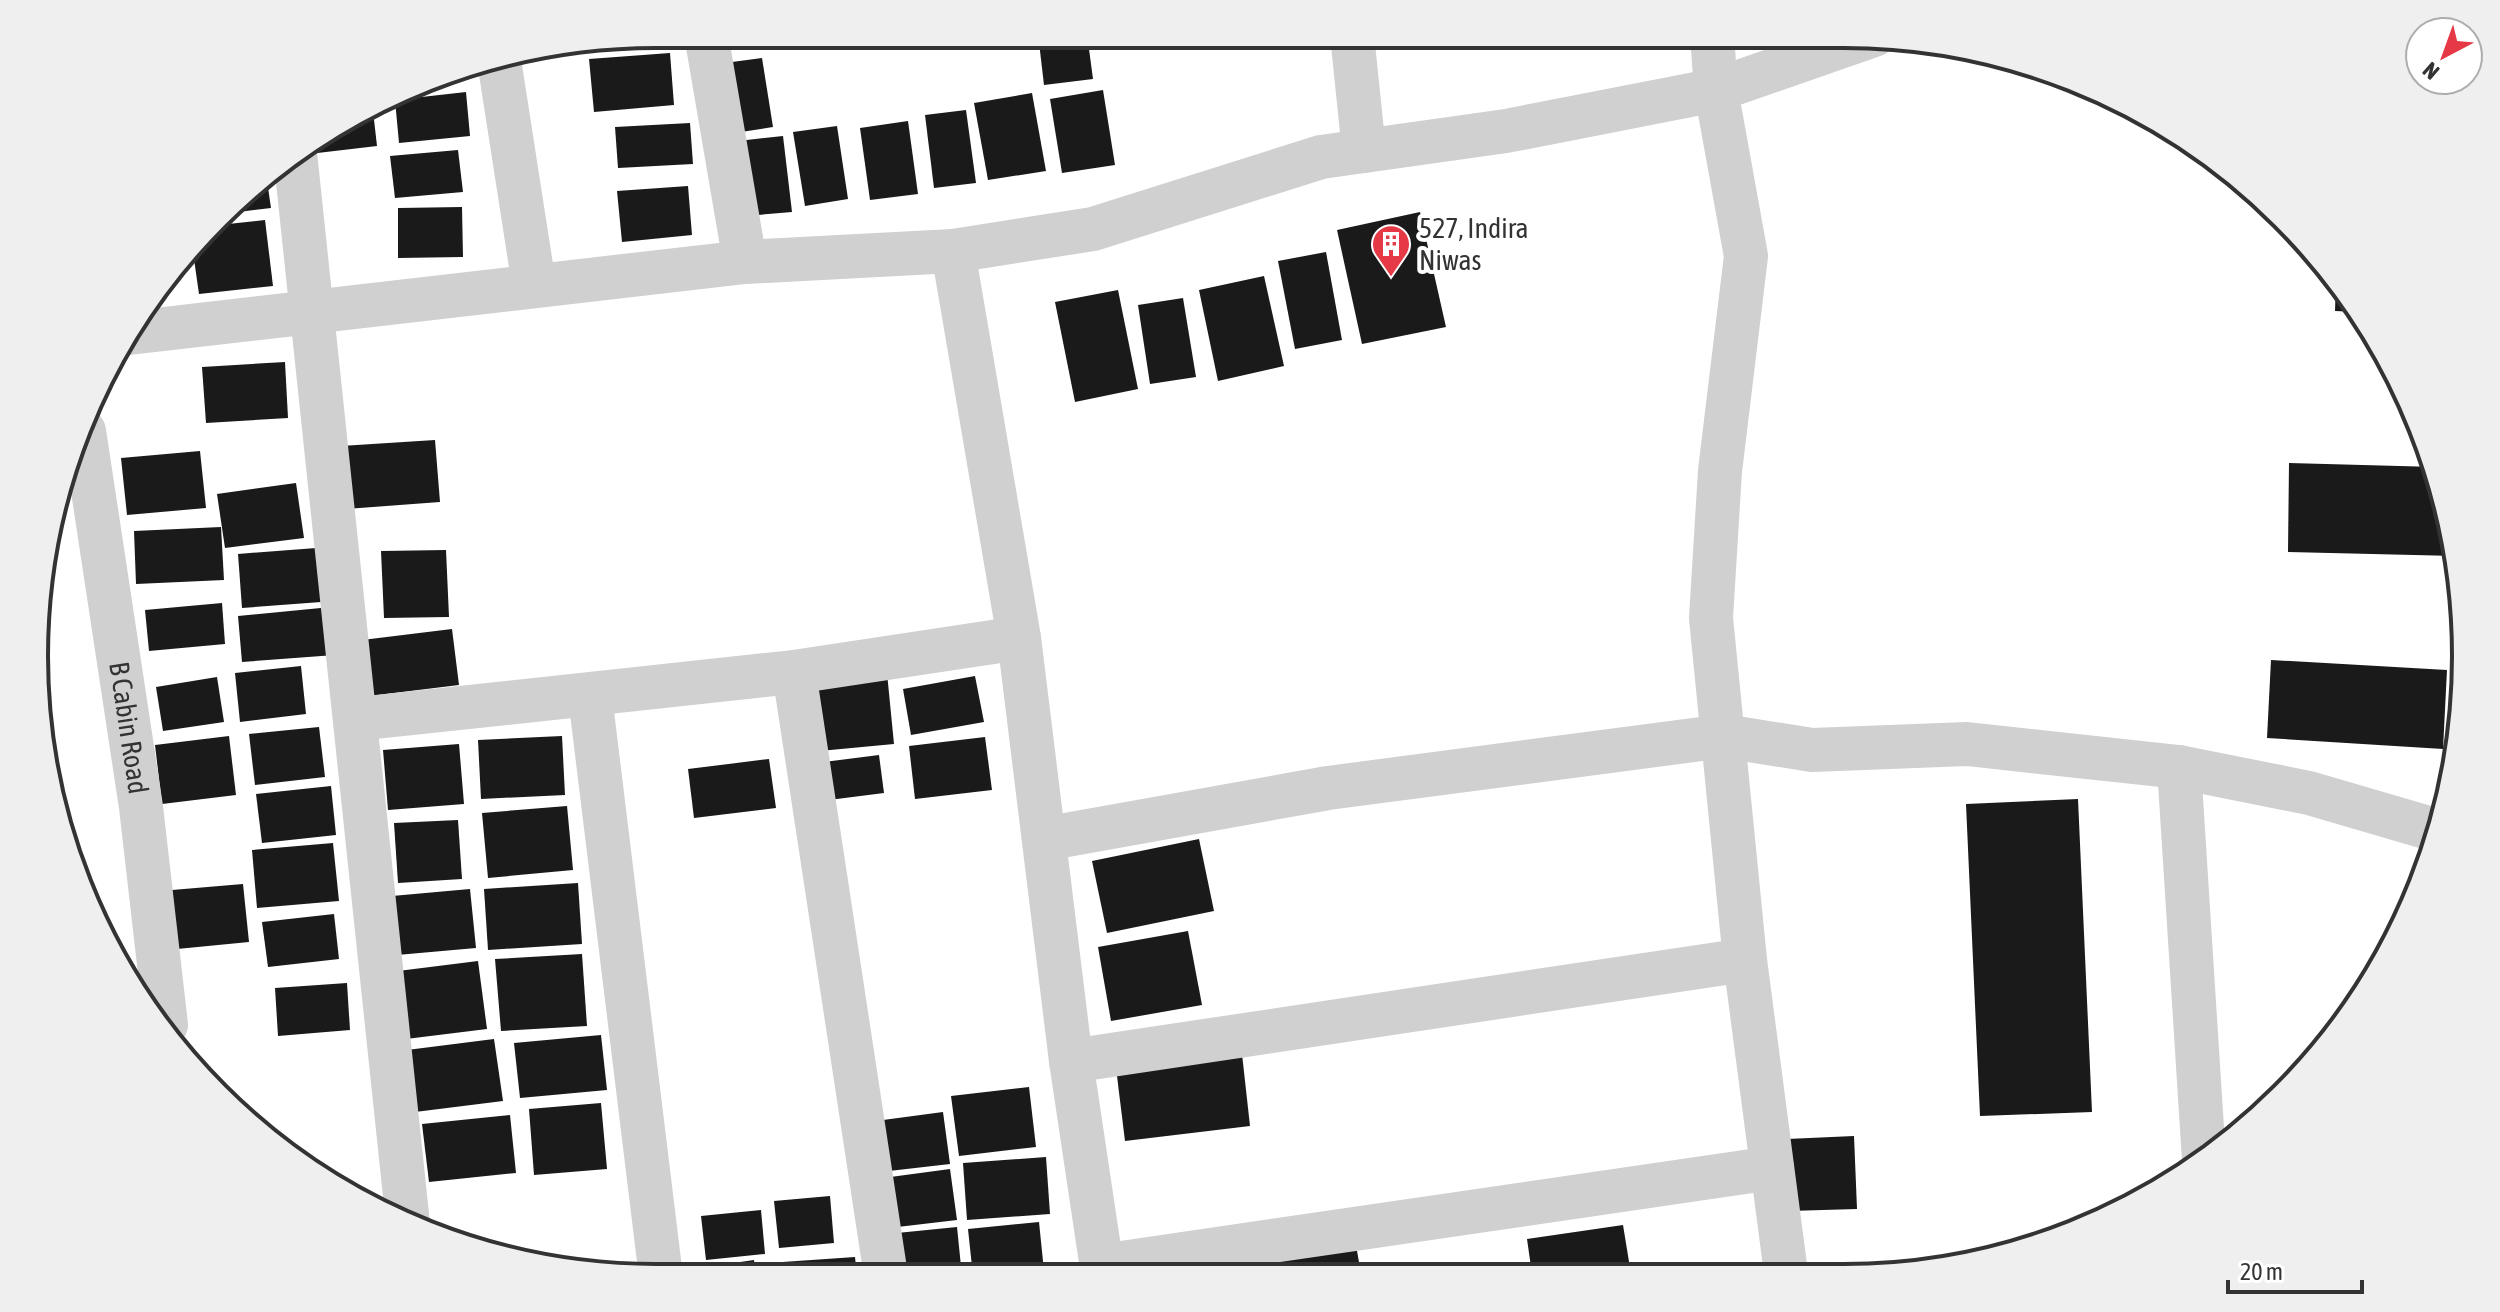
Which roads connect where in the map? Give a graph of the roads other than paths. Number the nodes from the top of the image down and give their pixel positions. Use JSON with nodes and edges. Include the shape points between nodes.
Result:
{"nodes":[{"id":1,"x":708,"y":48,"type":"edge"},
{"id":2,"x":1353,"y":48,"type":"edge"},
{"id":3,"x":1713,"y":48,"type":"edge"},
{"id":4,"x":1837,"y":48,"type":"edge"},
{"id":5,"x":500,"y":69,"type":"edge"},
{"id":6,"x":1716,"y":90,"type":"junction"},
{"id":7,"x":1364,"y":151,"type":"junction"},
{"id":8,"x":296,"y":166,"type":"edge"},
{"id":9,"x":953,"y":251,"type":"junction"},
{"id":10,"x":745,"y":262,"type":"junction"},
{"id":11,"x":534,"y":285,"type":"junction"},
{"id":12,"x":312,"y":309,"type":"junction"},
{"id":13,"x":142,"y":331,"type":"edge"},
{"id":14,"x":86,"y":445,"type":"edge"},
{"id":15,"x":1019,"y":638,"type":"junction"},
{"id":16,"x":794,"y":672,"type":"junction"},
{"id":17,"x":590,"y":696,"type":"junction"},
{"id":18,"x":357,"y":719,"type":"junction"},
{"id":19,"x":1724,"y":736,"type":"junction"},
{"id":20,"x":2179,"y":767,"type":"junction"},
{"id":21,"x":2427,"y":827,"type":"edge"},
{"id":22,"x":1044,"y":839,"type":"junction"},
{"id":23,"x":1745,"y":960,"type":"junction"},
{"id":24,"x":165,"y":1014,"type":"edge"},
{"id":25,"x":1071,"y":1061,"type":"junction"},
{"id":26,"x":2203,"y":1146,"type":"edge"},
{"id":27,"x":1772,"y":1168,"type":"junction"},
{"id":28,"x":407,"y":1210,"type":"edge"},
{"id":29,"x":659,"y":1264,"type":"edge"},
{"id":30,"x":884,"y":1264,"type":"edge"},
{"id":31,"x":1101,"y":1264,"type":"edge"},
{"id":32,"x":1148,"y":1264,"type":"edge"},
{"id":33,"x":1785,"y":1264,"type":"edge"}],
"edges":[{"from":1,"to":10,"type":"street"},
{"from":2,"to":7,"type":"street"},
{"from":3,"to":6,"type":"street"},
{"from":4,"to":6,"type":"street"},
{"from":5,"to":11,"type":"street"},
{"from":6,"to":7,"type":"street","via":[[1506,131]]},
{"from":6,"to":19,"type":"street","via":[[1746,256],[1720,471],[1711,618]]},
{"from":7,"to":9,"type":"street","via":[[1321,157],[1093,229]]},
{"from":8,"to":12,"type":"street"},
{"from":9,"to":10,"type":"street"},
{"from":9,"to":15,"type":"street"},
{"from":10,"to":11,"type":"street"},
{"from":11,"to":12,"type":"street"},
{"from":12,"to":13,"type":"street"},
{"from":12,"to":18,"type":"street"},
{"from":14,"to":24,"type":"street","name":"B Cabin Road","via":[[141,807]]},
{"from":15,"to":16,"type":"street"},
{"from":15,"to":22,"type":"street"},
{"from":16,"to":17,"type":"street"},
{"from":16,"to":30,"type":"street"},
{"from":17,"to":18,"type":"street"},
{"from":17,"to":29,"type":"street"},
{"from":18,"to":28,"type":"street"},
{"from":19,"to":20,"type":"street","via":[[1812,750],[1967,744]]},
{"from":19,"to":22,"type":"street","via":[[1328,788]]},
{"from":19,"to":23,"type":"street"},
{"from":20,"to":21,"type":"street","via":[[2309,793]]},
{"from":20,"to":26,"type":"street"},
{"from":22,"to":25,"type":"street"},
{"from":23,"to":25,"type":"street"},
{"from":23,"to":27,"type":"street"},
{"from":25,"to":31,"type":"street"},
{"from":27,"to":32,"type":"street"},
{"from":27,"to":33,"type":"street"}]}
